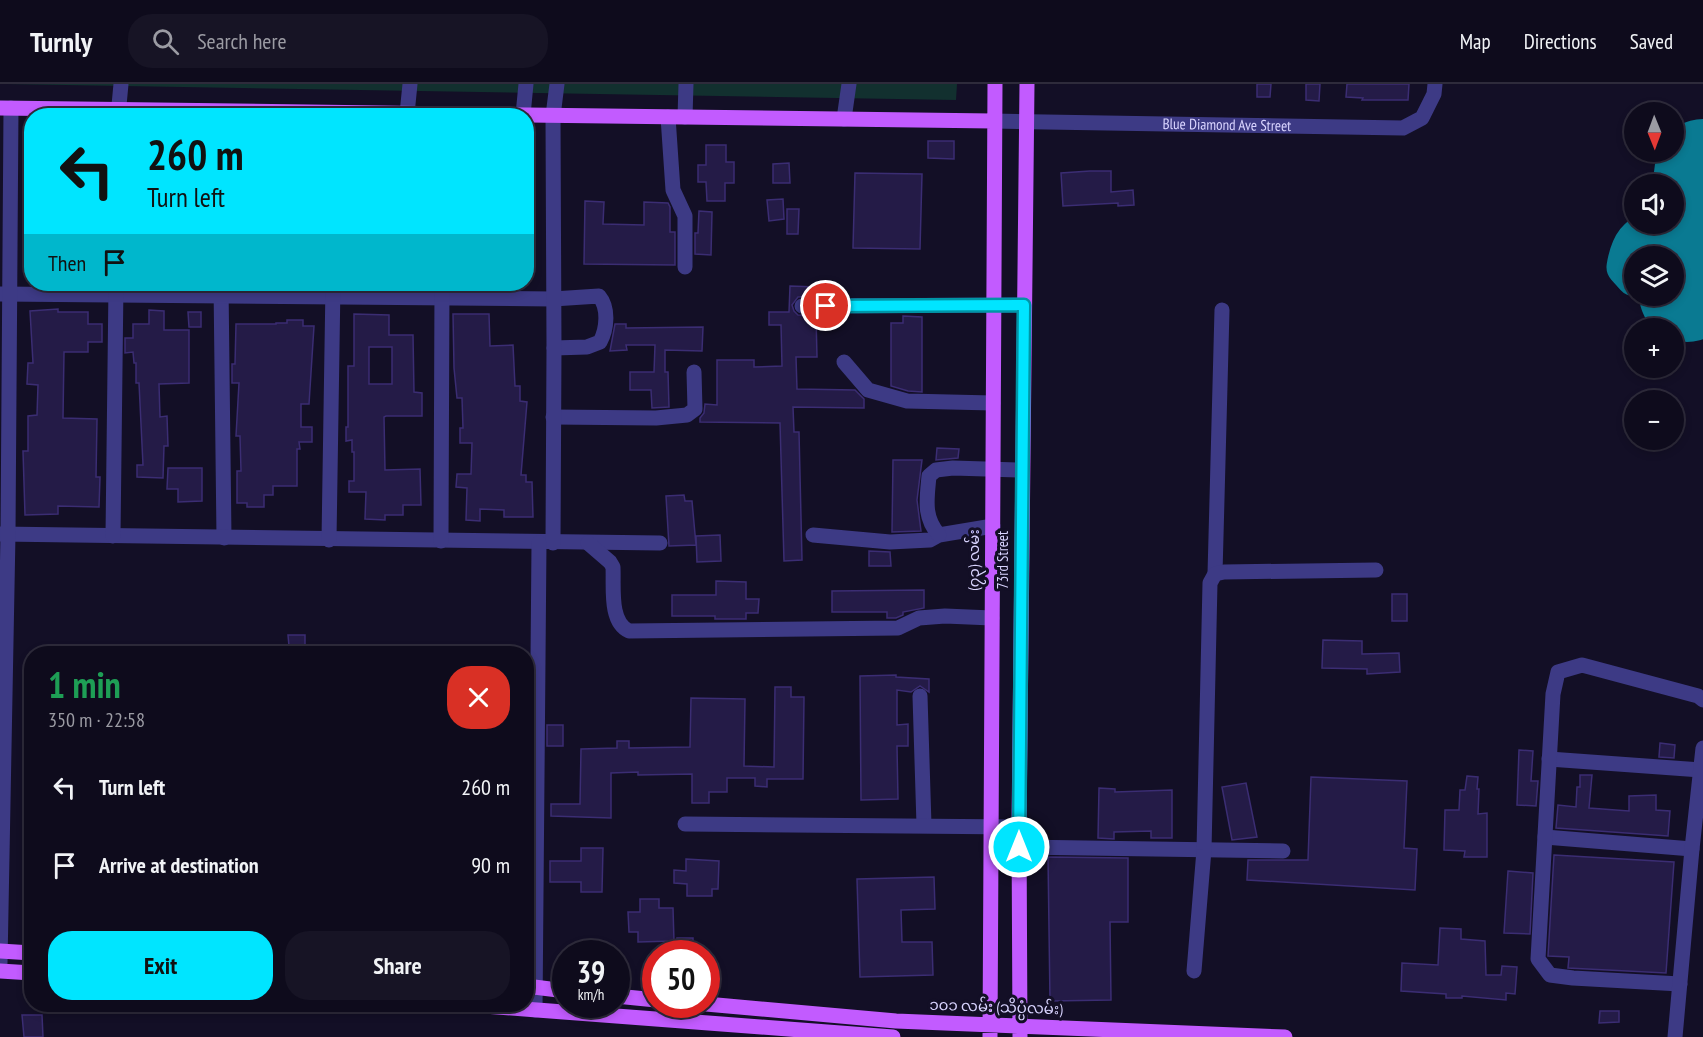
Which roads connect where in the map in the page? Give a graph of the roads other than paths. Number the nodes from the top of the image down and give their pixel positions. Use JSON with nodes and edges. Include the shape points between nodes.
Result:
{"nodes":[{"id":1,"x":121,"y":84,"type":"edge"},
{"id":2,"x":410,"y":84,"type":"edge"},
{"id":3,"x":526,"y":84,"type":"edge"},
{"id":4,"x":557,"y":84,"type":"edge"},
{"id":5,"x":686,"y":84,"type":"edge"},
{"id":6,"x":849,"y":84,"type":"edge"},
{"id":7,"x":995,"y":84,"type":"edge"},
{"id":8,"x":1027,"y":84,"type":"edge"},
{"id":9,"x":1435,"y":84,"type":"edge"},
{"id":10,"x":6,"y":108,"type":"edge"},
{"id":11,"x":119,"y":108,"type":"edge"},
{"id":12,"x":408,"y":108,"type":"edge"},
{"id":13,"x":524,"y":108,"type":"edge"},
{"id":14,"x":24,"y":109,"type":"edge"},
{"id":15,"x":534,"y":115,"type":"edge"},
{"id":16,"x":553,"y":116,"type":"junction"},
{"id":17,"x":668,"y":117,"type":"junction"},
{"id":18,"x":685,"y":117,"type":"junction"},
{"id":19,"x":844,"y":119,"type":"junction"},
{"id":20,"x":993,"y":121,"type":"junction"},
{"id":21,"x":1025,"y":122,"type":"junction"},
{"id":22,"x":685,"y":267,"type":"dead end"},
{"id":23,"x":72,"y":291,"type":"edge"},
{"id":24,"x":116,"y":291,"type":"edge"},
{"id":25,"x":221,"y":291,"type":"edge"},
{"id":26,"x":333,"y":291,"type":"edge"},
{"id":27,"x":442,"y":291,"type":"edge"},
{"id":28,"x":5,"y":294,"type":"edge"},
{"id":29,"x":553,"y":299,"type":"junction"},
{"id":30,"x":993,"y":305,"type":"junction"},
{"id":31,"x":1024,"y":305,"type":"junction"},
{"id":32,"x":802,"y":306,"type":"dead end"},
{"id":33,"x":1222,"y":310,"type":"dead end"},
{"id":34,"x":554,"y":348,"type":"junction"},
{"id":35,"x":844,"y":362,"type":"dead end"},
{"id":36,"x":694,"y":372,"type":"dead end"},
{"id":37,"x":993,"y":403,"type":"junction"},
{"id":38,"x":553,"y":417,"type":"junction"},
{"id":39,"x":993,"y":470,"type":"junction"},
{"id":40,"x":1022,"y":470,"type":"junction"},
{"id":41,"x":993,"y":526,"type":"junction"},
{"id":42,"x":4,"y":534,"type":"edge"},
{"id":43,"x":813,"y":535,"type":"dead end"},
{"id":44,"x":939,"y":535,"type":"junction"},
{"id":45,"x":113,"y":536,"type":"junction"},
{"id":46,"x":224,"y":538,"type":"junction"},
{"id":47,"x":329,"y":540,"type":"junction"},
{"id":48,"x":441,"y":541,"type":"junction"},
{"id":49,"x":546,"y":543,"type":"junction"},
{"id":50,"x":588,"y":543,"type":"junction"},
{"id":51,"x":660,"y":543,"type":"dead end"},
{"id":52,"x":1376,"y":570,"type":"dead end"},
{"id":53,"x":1215,"y":574,"type":"junction"},
{"id":54,"x":992,"y":618,"type":"junction"},
{"id":55,"x":920,"y":696,"type":"dead end"},
{"id":56,"x":1703,"y":700,"type":"edge"},
{"id":57,"x":1703,"y":748,"type":"edge"},
{"id":58,"x":1549,"y":759,"type":"junction"},
{"id":59,"x":1701,"y":770,"type":"junction"},
{"id":60,"x":685,"y":824,"type":"dead end"},
{"id":61,"x":924,"y":825,"type":"junction"},
{"id":62,"x":992,"y":825,"type":"junction"},
{"id":63,"x":1019,"y":826,"type":"junction"},
{"id":64,"x":1545,"y":837,"type":"junction"},
{"id":65,"x":1019,"y":847,"type":"junction"},
{"id":66,"x":1692,"y":849,"type":"junction"},
{"id":67,"x":1204,"y":850,"type":"junction"},
{"id":68,"x":1283,"y":851,"type":"dead end"},
{"id":69,"x":534,"y":924,"type":"edge"},
{"id":70,"x":0,"y":951,"type":"edge"},
{"id":71,"x":24,"y":952,"type":"edge"},
{"id":72,"x":0,"y":963,"type":"edge"},
{"id":73,"x":0,"y":971,"type":"edge"},
{"id":74,"x":1194,"y":971,"type":"dead end"},
{"id":75,"x":24,"y":972,"type":"edge"},
{"id":76,"x":1680,"y":984,"type":"junction"},
{"id":77,"x":534,"y":987,"type":"edge"},
{"id":78,"x":552,"y":989,"type":"edge"},
{"id":79,"x":534,"y":1002,"type":"edge"},
{"id":80,"x":720,"y":1005,"type":"edge"},
{"id":81,"x":535,"y":1010,"type":"joint"},
{"id":82,"x":552,"y":1010,"type":"edge"},
{"id":83,"x":630,"y":1013,"type":"edge"},
{"id":84,"x":990,"y":1031,"type":"edge"},
{"id":85,"x":1020,"y":1032,"type":"edge"},
{"id":86,"x":893,"y":1037,"type":"edge"},
{"id":87,"x":1285,"y":1037,"type":"edge"},
{"id":88,"x":1676,"y":1037,"type":"edge"}],
"edges":[{"from":1,"to":11,"type":"street"},
{"from":2,"to":12,"type":"street"},
{"from":3,"to":13,"type":"street"},
{"from":4,"to":16,"type":"street"},
{"from":5,"to":18,"type":"street"},
{"from":6,"to":19,"type":"street"},
{"from":7,"to":20,"type":"main road","name":"(၇၃) လမ်း"},
{"from":8,"to":21,"type":"main road","name":"73rd Street"},
{"from":9,"to":21,"type":"street","name":"Blue Diamond Ave Street","via":[[1422,118],[1403,128]]},
{"from":10,"to":14,"type":"main road"},
{"from":10,"to":28,"type":"street"},
{"from":15,"to":16,"type":"main road"},
{"from":16,"to":17,"type":"main road"},
{"from":16,"to":29,"type":"street"},
{"from":17,"to":18,"type":"main road"},
{"from":17,"to":22,"type":"street","via":[[673,190],[685,216]]},
{"from":18,"to":19,"type":"main road"},
{"from":19,"to":20,"type":"main road"},
{"from":20,"to":21,"type":"street","name":"Blue Diamond Ave Street"},
{"from":20,"to":30,"type":"main road","name":"(၇၃) လမ်း"},
{"from":21,"to":31,"type":"main road","name":"73rd Street"},
{"from":23,"to":28,"type":"street"},
{"from":24,"to":45,"type":"street"},
{"from":25,"to":46,"type":"street"},
{"from":26,"to":47,"type":"street"},
{"from":27,"to":29,"type":"street"},
{"from":27,"to":48,"type":"street"},
{"from":28,"to":42,"type":"street"},
{"from":29,"to":34,"type":"street"},
{"from":29,"to":34,"type":"street","via":[[599,296],[604,302],[606,320],[600,342],[587,347]]},
{"from":30,"to":31,"type":"street"},
{"from":30,"to":32,"type":"street"},
{"from":30,"to":37,"type":"main road","name":"(၇၃) လမ်း"},
{"from":31,"to":40,"type":"main road","name":"73rd Street"},
{"from":33,"to":53,"type":"street"},
{"from":34,"to":38,"type":"street"},
{"from":35,"to":37,"type":"street","via":[[868,390],[907,401]]},
{"from":36,"to":38,"type":"street","via":[[694,409],[687,415]]},
{"from":37,"to":39,"type":"main road","name":"(၇၃) လမ်း"},
{"from":38,"to":49,"type":"street"},
{"from":39,"to":40,"type":"street"},
{"from":39,"to":41,"type":"main road","name":"(၇၃) လမ်း"},
{"from":39,"to":44,"type":"street","via":[[954,468],[936,470],[929,476],[930,525]]},
{"from":40,"to":63,"type":"main road","name":"73rd Street"},
{"from":41,"to":44,"type":"street"},
{"from":41,"to":54,"type":"main road","name":"(၇၃) လမ်း"},
{"from":42,"to":45,"type":"street"},
{"from":42,"to":70,"type":"street"},
{"from":43,"to":44,"type":"street","via":[[890,542],[930,540]]},
{"from":45,"to":46,"type":"street"},
{"from":46,"to":47,"type":"street"},
{"from":47,"to":48,"type":"street"},
{"from":48,"to":49,"type":"street"},
{"from":49,"to":50,"type":"street"},
{"from":49,"to":69,"type":"street"},
{"from":50,"to":51,"type":"street"},
{"from":50,"to":54,"type":"street","via":[[613,567],[616,619],[629,631],[898,628],[919,618]]},
{"from":52,"to":53,"type":"street"},
{"from":53,"to":67,"type":"street","via":[[1210,583]]},
{"from":54,"to":62,"type":"main road","name":"(၇၃) လမ်း"},
{"from":55,"to":61,"type":"street"},
{"from":56,"to":58,"type":"street","via":[[1582,665],[1558,672]]},
{"from":57,"to":59,"type":"street"},
{"from":58,"to":59,"type":"street"},
{"from":58,"to":64,"type":"street"},
{"from":59,"to":66,"type":"street"},
{"from":60,"to":61,"type":"street"},
{"from":61,"to":62,"type":"street"},
{"from":62,"to":63,"type":"street"},
{"from":62,"to":84,"type":"main road","name":"(၇၃) လမ်း"},
{"from":63,"to":65,"type":"main road","name":"73rd Street"},
{"from":64,"to":66,"type":"street"},
{"from":64,"to":76,"type":"street","via":[[1538,958],[1550,975]]},
{"from":65,"to":67,"type":"street"},
{"from":65,"to":85,"type":"main road","name":"73rd Street"},
{"from":66,"to":76,"type":"street"},
{"from":67,"to":68,"type":"street"},
{"from":67,"to":74,"type":"street"},
{"from":70,"to":71,"type":"main road"},
{"from":70,"to":72,"type":"street"},
{"from":73,"to":75,"type":"main road"},
{"from":76,"to":88,"type":"street"},
{"from":77,"to":78,"type":"main road"},
{"from":79,"to":81,"type":"street"},
{"from":80,"to":84,"type":"main road","name":"၁၀၁ လမ်း (သိပ္ပံလမ်း)"},
{"from":81,"to":82,"type":"main road"},
{"from":83,"to":86,"type":"main road"},
{"from":84,"to":85,"type":"main road","name":"၁၀၁ လမ်း (သိပ္ပံလမ်း)"},
{"from":85,"to":87,"type":"main road","name":"၁၀၁ လမ်း (သိပ္ပံလမ်း)"}]}
